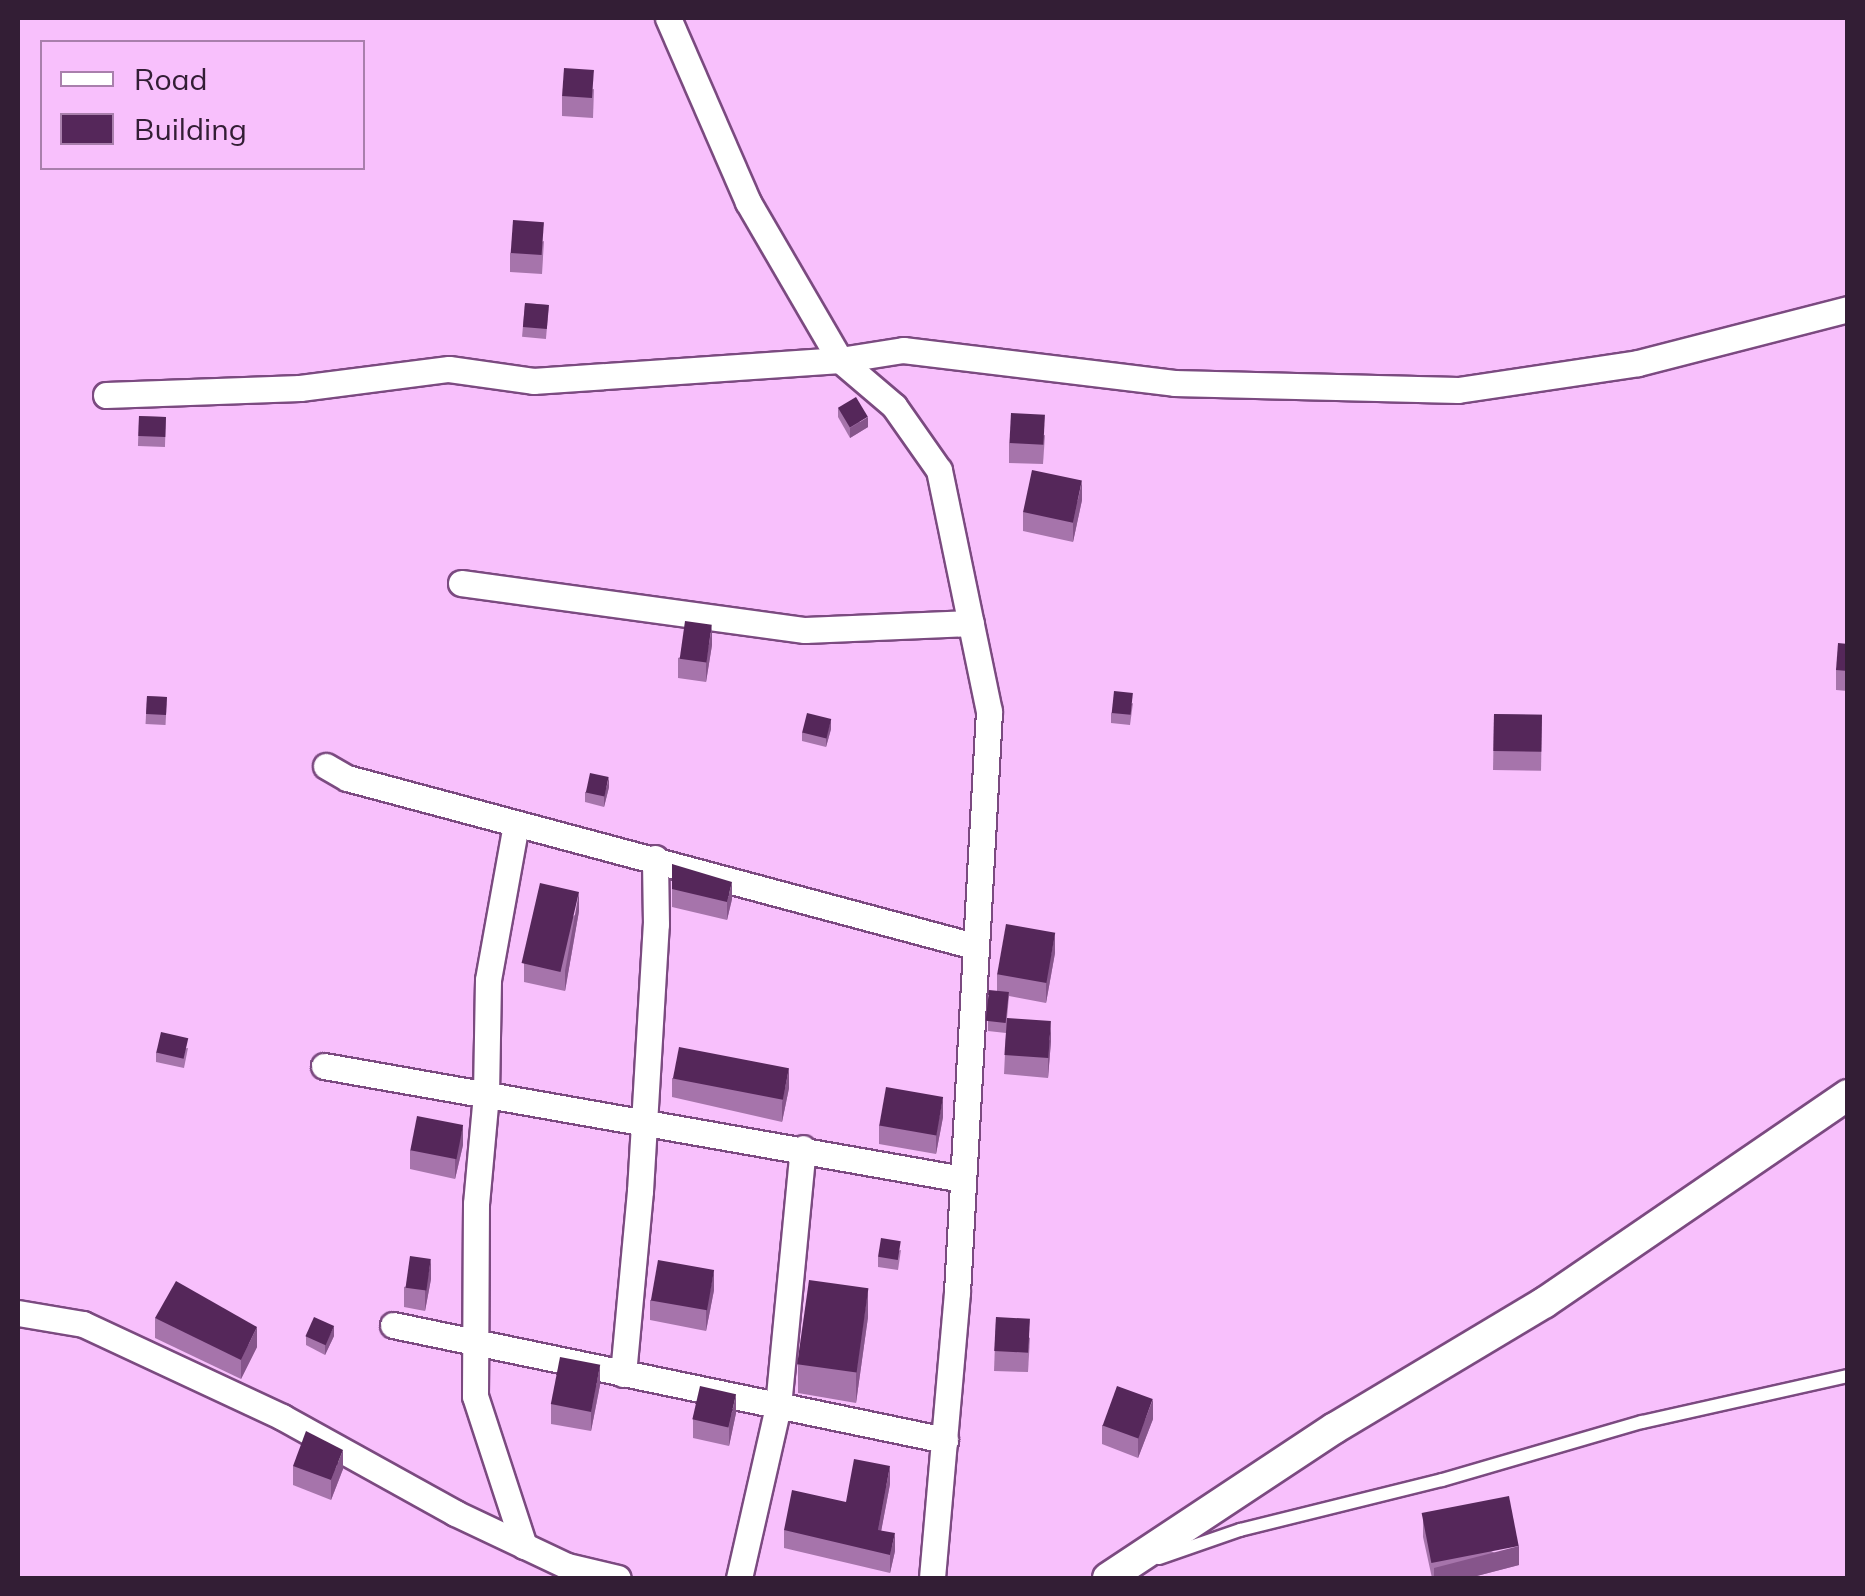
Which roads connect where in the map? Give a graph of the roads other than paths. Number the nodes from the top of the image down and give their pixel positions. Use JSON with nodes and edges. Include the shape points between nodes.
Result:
{"nodes":[{"id":1,"x":668,"y":18,"type":"edge"},
{"id":2,"x":1848,"y":309,"type":"edge"},
{"id":3,"x":840,"y":360,"type":"junction"},
{"id":4,"x":106,"y":395,"type":"dead end"},
{"id":5,"x":461,"y":584,"type":"dead end"},
{"id":6,"x":971,"y":623,"type":"junction"},
{"id":7,"x":326,"y":766,"type":"dead end"},
{"id":8,"x":516,"y":824,"type":"junction"},
{"id":9,"x":655,"y":858,"type":"junction"},
{"id":10,"x":974,"y":946,"type":"junction"},
{"id":11,"x":324,"y":1066,"type":"dead end"},
{"id":12,"x":486,"y":1094,"type":"junction"},
{"id":13,"x":1848,"y":1095,"type":"edge"},
{"id":14,"x":642,"y":1120,"type":"junction"},
{"id":15,"x":803,"y":1148,"type":"junction"},
{"id":16,"x":962,"y":1179,"type":"junction"},
{"id":17,"x":18,"y":1312,"type":"edge"},
{"id":18,"x":393,"y":1325,"type":"dead end"},
{"id":19,"x":475,"y":1342,"type":"junction"},
{"id":20,"x":623,"y":1374,"type":"junction"},
{"id":21,"x":1848,"y":1376,"type":"edge"},
{"id":22,"x":778,"y":1406,"type":"junction"},
{"id":23,"x":945,"y":1440,"type":"junction"},
{"id":24,"x":524,"y":1546,"type":"junction"},
{"id":25,"x":1116,"y":1574,"type":"edge"},
{"id":26,"x":618,"y":1578,"type":"edge"},
{"id":27,"x":738,"y":1578,"type":"edge"},
{"id":28,"x":932,"y":1578,"type":"edge"}],
"edges":[{"from":1,"to":3,"type":"street","via":[[748,202]]},
{"from":2,"to":3,"type":"street","via":[[1638,363],[1458,390],[1174,382],[902,350]]},
{"from":3,"to":4,"type":"street","via":[[533,381],[449,368],[300,388]]},
{"from":3,"to":6,"type":"street","via":[[894,406],[940,470]]},
{"from":5,"to":6,"type":"street","via":[[805,630]]},
{"from":6,"to":10,"type":"street","via":[[989,711]]},
{"from":7,"to":8,"type":"street","via":[[347,778]]},
{"from":8,"to":9,"type":"street"},
{"from":8,"to":12,"type":"street","via":[[488,980]]},
{"from":9,"to":10,"type":"street"},
{"from":9,"to":14,"type":"street"},
{"from":10,"to":16,"type":"street"},
{"from":11,"to":12,"type":"street"},
{"from":12,"to":14,"type":"street"},
{"from":12,"to":19,"type":"street","via":[[476,1204]]},
{"from":13,"to":25,"type":"street","via":[[1544,1303],[1335,1428]]},
{"from":14,"to":15,"type":"street"},
{"from":14,"to":20,"type":"street"},
{"from":15,"to":16,"type":"street"},
{"from":15,"to":22,"type":"street"},
{"from":16,"to":23,"type":"street"},
{"from":17,"to":24,"type":"street","via":[[83,1324],[282,1417]]},
{"from":18,"to":19,"type":"street"},
{"from":19,"to":20,"type":"street"},
{"from":19,"to":24,"type":"street","via":[[475,1396]]},
{"from":20,"to":22,"type":"street"},
{"from":21,"to":25,"type":"lane","via":[[1642,1422],[1240,1530]]},
{"from":22,"to":23,"type":"street"},
{"from":22,"to":27,"type":"street"},
{"from":23,"to":28,"type":"street"},
{"from":24,"to":26,"type":"street","via":[[566,1566]]}]}
